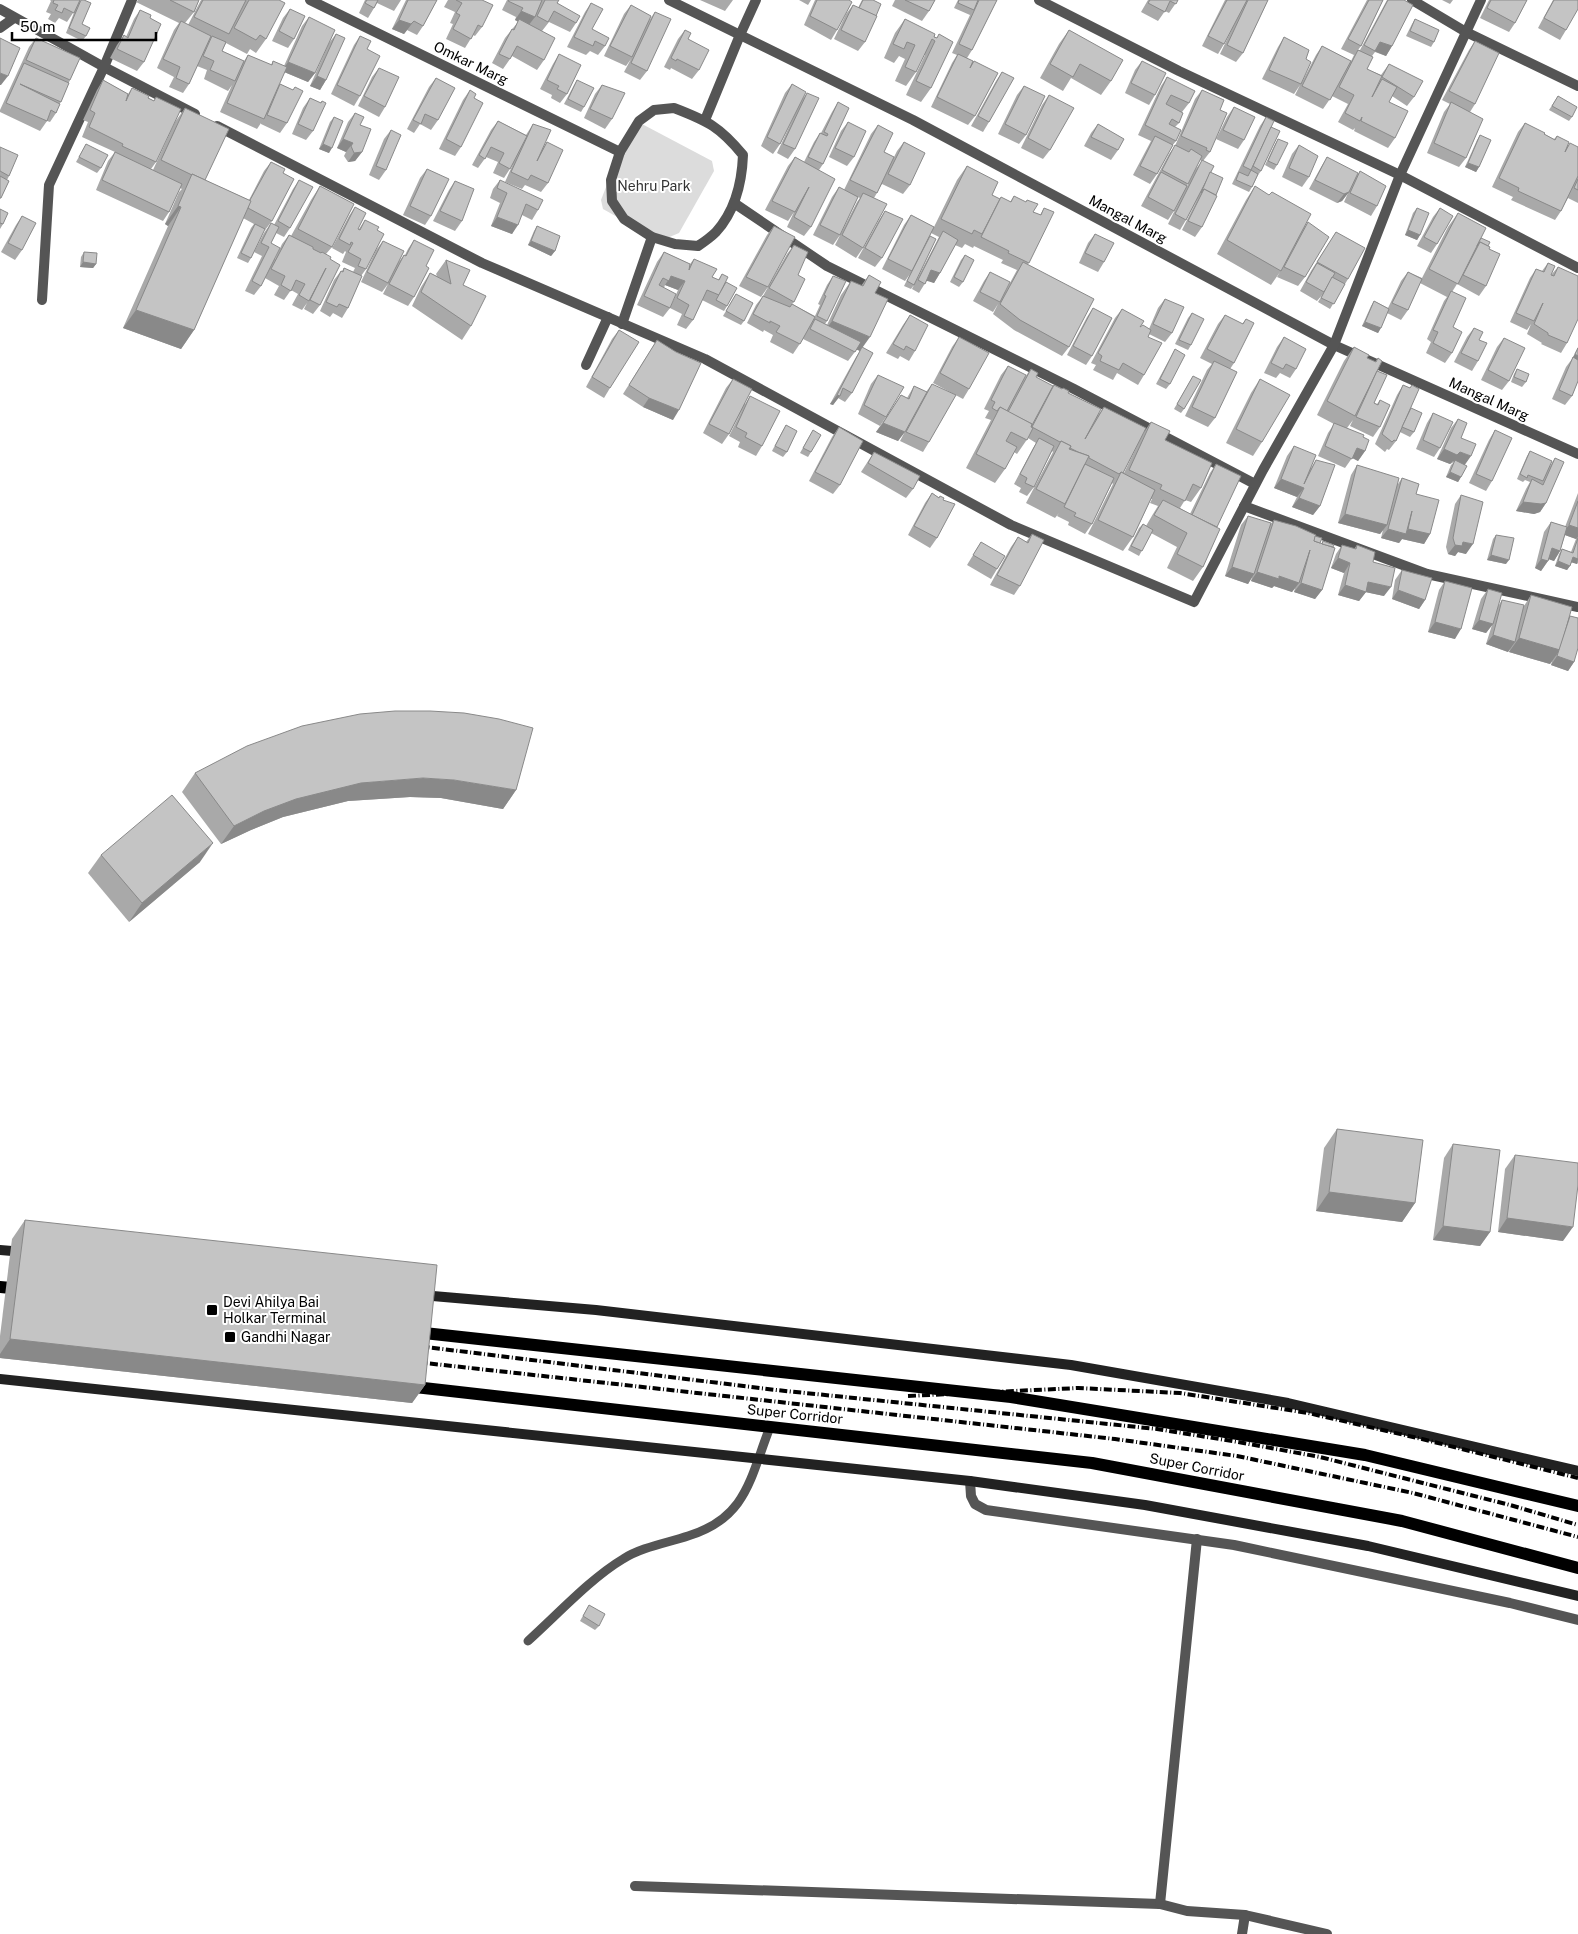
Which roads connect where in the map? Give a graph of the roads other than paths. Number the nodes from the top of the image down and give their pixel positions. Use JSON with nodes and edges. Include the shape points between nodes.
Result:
{"nodes":[{"id":1,"x":132,"y":0,"type":"edge"},
{"id":2,"x":310,"y":0,"type":"edge"},
{"id":3,"x":668,"y":0,"type":"edge"},
{"id":4,"x":756,"y":0,"type":"edge"},
{"id":5,"x":1039,"y":0,"type":"edge"},
{"id":6,"x":1412,"y":0,"type":"edge"},
{"id":7,"x":1482,"y":0,"type":"edge"},
{"id":8,"x":0,"y":9,"type":"edge"},
{"id":9,"x":14,"y":18,"type":"junction"},
{"id":10,"x":0,"y":28,"type":"edge"},
{"id":11,"x":1466,"y":32,"type":"junction"},
{"id":12,"x":740,"y":34,"type":"junction"},
{"id":13,"x":104,"y":67,"type":"junction"},
{"id":14,"x":1578,"y":86,"type":"edge"},
{"id":15,"x":705,"y":120,"type":"junction"},
{"id":16,"x":620,"y":152,"type":"junction"},
{"id":17,"x":1400,"y":175,"type":"junction"},
{"id":18,"x":734,"y":203,"type":"junction"},
{"id":19,"x":652,"y":237,"type":"junction"},
{"id":20,"x":1578,"y":268,"type":"edge"},
{"id":21,"x":42,"y":300,"type":"dead end"},
{"id":22,"x":608,"y":318,"type":"junction"},
{"id":23,"x":622,"y":324,"type":"junction"},
{"id":24,"x":1334,"y":344,"type":"junction"},
{"id":25,"x":586,"y":365,"type":"dead end"},
{"id":26,"x":1578,"y":454,"type":"edge"},
{"id":27,"x":1256,"y":484,"type":"junction"},
{"id":28,"x":1244,"y":506,"type":"junction"},
{"id":29,"x":1577,"y":604,"type":"edge"},
{"id":30,"x":0,"y":1250,"type":"edge"},
{"id":31,"x":37,"y":1254,"type":"edge"},
{"id":32,"x":0,"y":1287,"type":"edge"},
{"id":33,"x":30,"y":1290,"type":"edge"},
{"id":34,"x":411,"y":1294,"type":"edge"},
{"id":35,"x":407,"y":1331,"type":"edge"},
{"id":36,"x":0,"y":1379,"type":"edge"},
{"id":37,"x":394,"y":1385,"type":"edge"},
{"id":38,"x":770,"y":1427,"type":"junction"},
{"id":39,"x":758,"y":1460,"type":"junction"},
{"id":40,"x":1578,"y":1471,"type":"edge"},
{"id":41,"x":970,"y":1481,"type":"junction"},
{"id":42,"x":1578,"y":1506,"type":"edge"},
{"id":43,"x":1197,"y":1539,"type":"junction"},
{"id":44,"x":1578,"y":1568,"type":"edge"},
{"id":45,"x":1578,"y":1596,"type":"edge"},
{"id":46,"x":1578,"y":1620,"type":"edge"},
{"id":47,"x":528,"y":1641,"type":"dead end"},
{"id":48,"x":635,"y":1886,"type":"dead end"},
{"id":49,"x":1160,"y":1904,"type":"junction"},
{"id":50,"x":1245,"y":1915,"type":"junction"},
{"id":51,"x":1242,"y":1934,"type":"edge"},
{"id":52,"x":1327,"y":1934,"type":"edge"}],
"edges":[{"from":1,"to":13,"type":"street"},
{"from":2,"to":16,"type":"street","name":"Omkar Marg"},
{"from":3,"to":12,"type":"street","name":"Mangal Marg"},
{"from":4,"to":12,"type":"street"},
{"from":5,"to":17,"type":"street","via":[[1179,71]]},
{"from":6,"to":11,"type":"street"},
{"from":7,"to":11,"type":"street"},
{"from":8,"to":9,"type":"street"},
{"from":9,"to":10,"type":"street"},
{"from":9,"to":13,"type":"street"},
{"from":11,"to":14,"type":"street"},
{"from":11,"to":17,"type":"street"},
{"from":12,"to":15,"type":"street"},
{"from":12,"to":24,"type":"street","name":"Mangal Marg","via":[[913,120]]},
{"from":13,"to":21,"type":"street","via":[[49,185]]},
{"from":13,"to":22,"type":"street","via":[[482,263]]},
{"from":15,"to":16,"type":"street","via":[[674,108],[654,110],[639,121]]},
{"from":15,"to":18,"type":"street","via":[[727,136],[743,155],[742,175]]},
{"from":16,"to":19,"type":"street","via":[[611,180],[612,201],[624,219]]},
{"from":17,"to":20,"type":"street"},
{"from":17,"to":24,"type":"street"},
{"from":18,"to":19,"type":"street","via":[[717,231],[698,246]]},
{"from":18,"to":27,"type":"street","via":[[827,266]]},
{"from":19,"to":23,"type":"street"},
{"from":22,"to":23,"type":"street"},
{"from":22,"to":25,"type":"street"},
{"from":23,"to":28,"type":"street","via":[[705,359],[1012,525],[1194,602]]},
{"from":24,"to":26,"type":"street","name":"Mangal Marg"},
{"from":24,"to":27,"type":"street"},
{"from":27,"to":28,"type":"street"},
{"from":28,"to":29,"type":"street","via":[[1427,574]]},
{"from":30,"to":31,"type":"street"},
{"from":32,"to":33,"type":"main road"},
{"from":34,"to":40,"type":"street","via":[[606,1311],[1071,1365],[1288,1403]]},
{"from":35,"to":42,"type":"main road","via":[[1012,1397],[1365,1455]]},
{"from":36,"to":39,"type":"street"},
{"from":37,"to":38,"type":"main road","name":"Super Corridor"},
{"from":38,"to":39,"type":"lane"},
{"from":38,"to":44,"type":"main road","name":"Super Corridor","via":[[1092,1463],[1402,1521]]},
{"from":39,"to":41,"type":"street"},
{"from":39,"to":47,"type":"lane","via":[[742,1499],[720,1522],[624,1558],[605,1571]]},
{"from":41,"to":43,"type":"street","via":[[975,1504],[986,1510]]},
{"from":41,"to":45,"type":"street","via":[[1144,1505],[1368,1546]]},
{"from":43,"to":46,"type":"street"},
{"from":43,"to":49,"type":"street"},
{"from":48,"to":49,"type":"street"},
{"from":49,"to":50,"type":"street","via":[[1187,1911]]},
{"from":50,"to":51,"type":"street"},
{"from":50,"to":52,"type":"street"}]}
